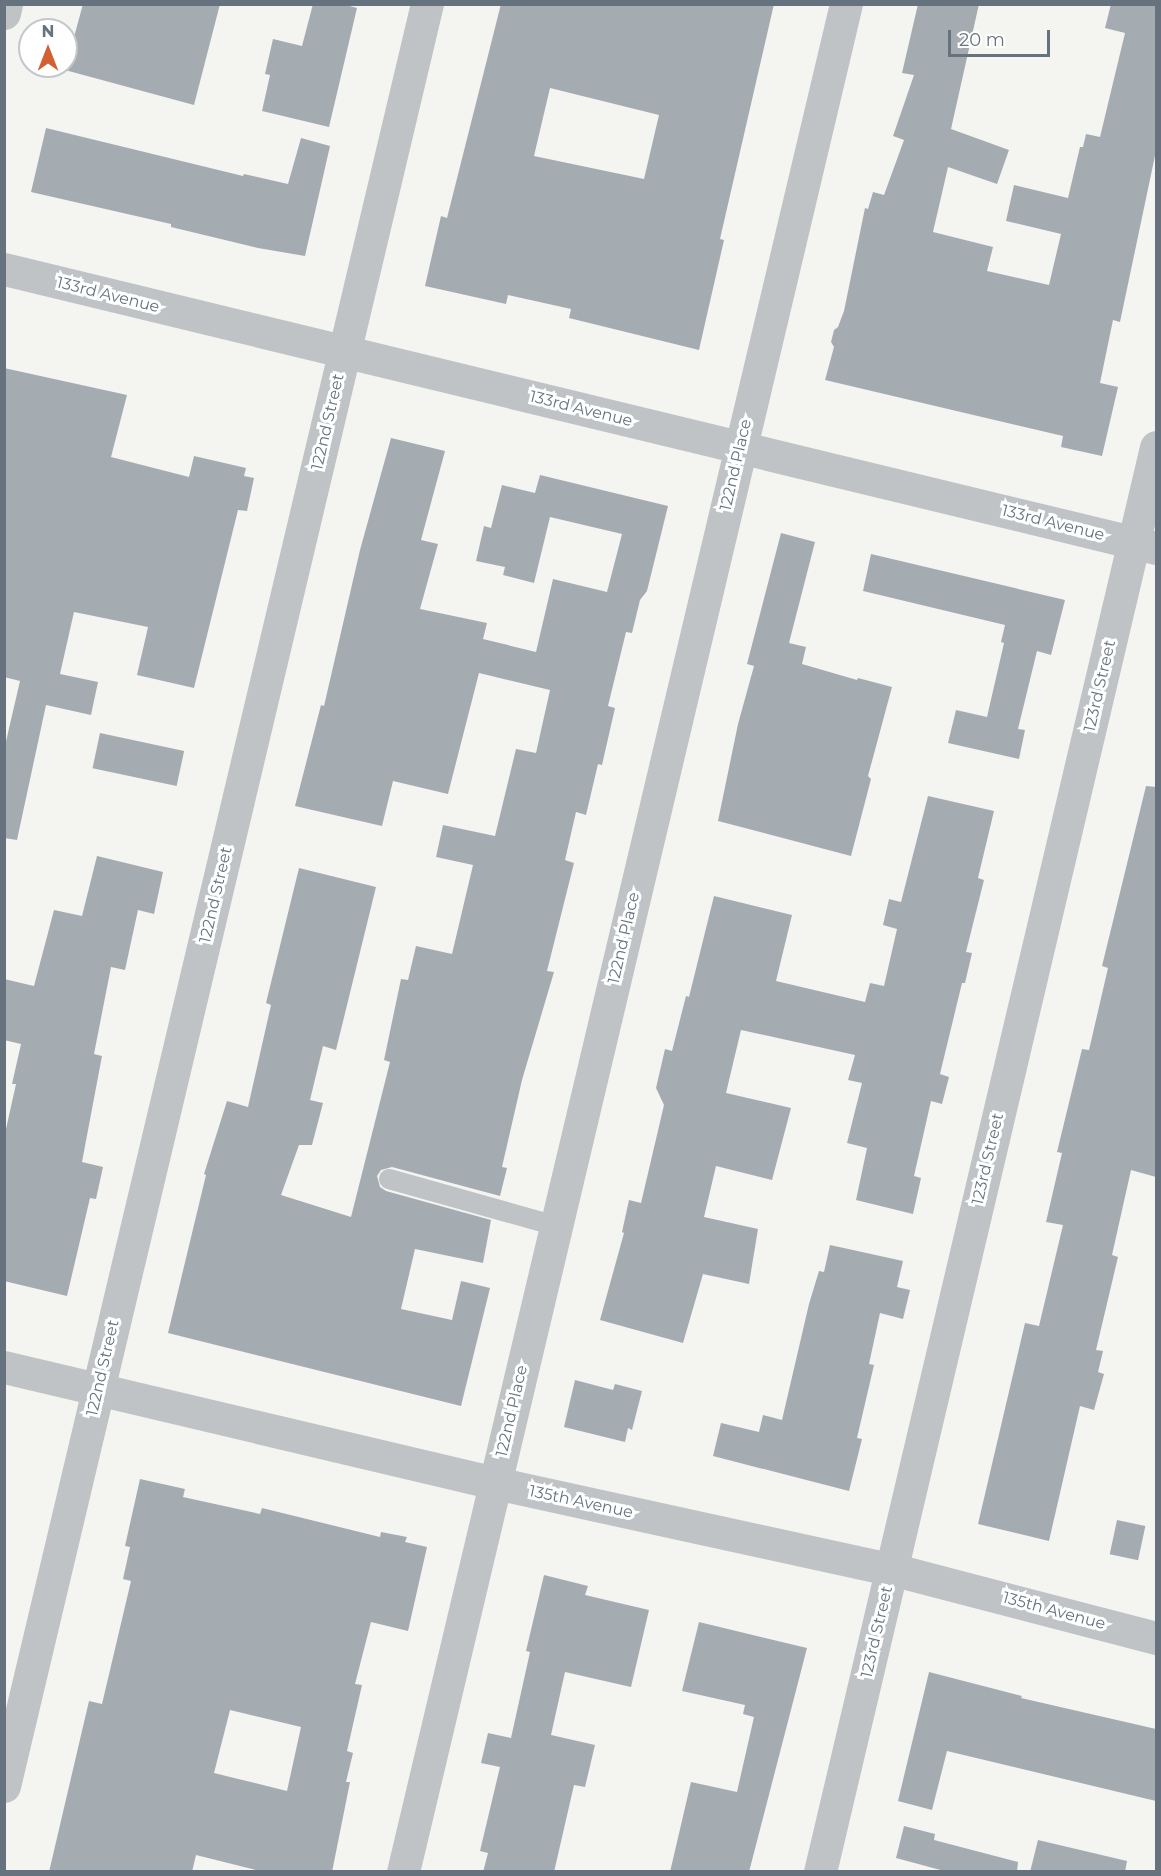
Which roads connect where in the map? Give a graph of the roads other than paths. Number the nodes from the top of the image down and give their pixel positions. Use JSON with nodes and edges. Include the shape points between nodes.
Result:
{"nodes":[{"id":1,"x":6,"y":4,"type":"edge"},
{"id":2,"x":428,"y":4,"type":"edge"},
{"id":3,"x":846,"y":4,"type":"edge"},
{"id":4,"x":4,"y":13,"type":"edge"},
{"id":5,"x":4,"y":269,"type":"edge"},
{"id":6,"x":345,"y":352,"type":"junction"},
{"id":7,"x":740,"y":447,"type":"junction"},
{"id":8,"x":1156,"y":447,"type":"edge"},
{"id":9,"x":1145,"y":545,"type":"edge"},
{"id":10,"x":389,"y":1179,"type":"dead end"},
{"id":11,"x":556,"y":1226,"type":"junction"},
{"id":12,"x":4,"y":1366,"type":"edge"},
{"id":13,"x":98,"y":1389,"type":"junction"},
{"id":14,"x":495,"y":1483,"type":"junction"},
{"id":15,"x":891,"y":1569,"type":"junction"},
{"id":16,"x":1156,"y":1638,"type":"edge"},
{"id":17,"x":4,"y":1786,"type":"edge"},
{"id":18,"x":403,"y":1872,"type":"edge"},
{"id":19,"x":820,"y":1872,"type":"edge"}],
"edges":[{"from":1,"to":4,"type":"street"},
{"from":2,"to":6,"type":"street","name":"122nd Street"},
{"from":3,"to":7,"type":"street","name":"122nd Place"},
{"from":5,"to":6,"type":"street","name":"133rd Avenue"},
{"from":6,"to":7,"type":"street","name":"133rd Avenue"},
{"from":6,"to":13,"type":"street","name":"122nd Street"},
{"from":7,"to":9,"type":"street","name":"133rd Avenue"},
{"from":7,"to":11,"type":"street","name":"122nd Place"},
{"from":8,"to":9,"type":"street","name":"123rd Street"},
{"from":9,"to":15,"type":"street","name":"123rd Street"},
{"from":10,"to":11,"type":"lane"},
{"from":11,"to":14,"type":"street","name":"122nd Place"},
{"from":12,"to":13,"type":"street","name":"135th Avenue"},
{"from":13,"to":14,"type":"street","name":"135th Avenue"},
{"from":13,"to":17,"type":"street","name":"122nd Street"},
{"from":14,"to":15,"type":"street","name":"135th Avenue"},
{"from":14,"to":18,"type":"street","name":"122nd Place"},
{"from":15,"to":16,"type":"street","name":"135th Avenue"},
{"from":15,"to":19,"type":"street","name":"123rd Street"}]}
